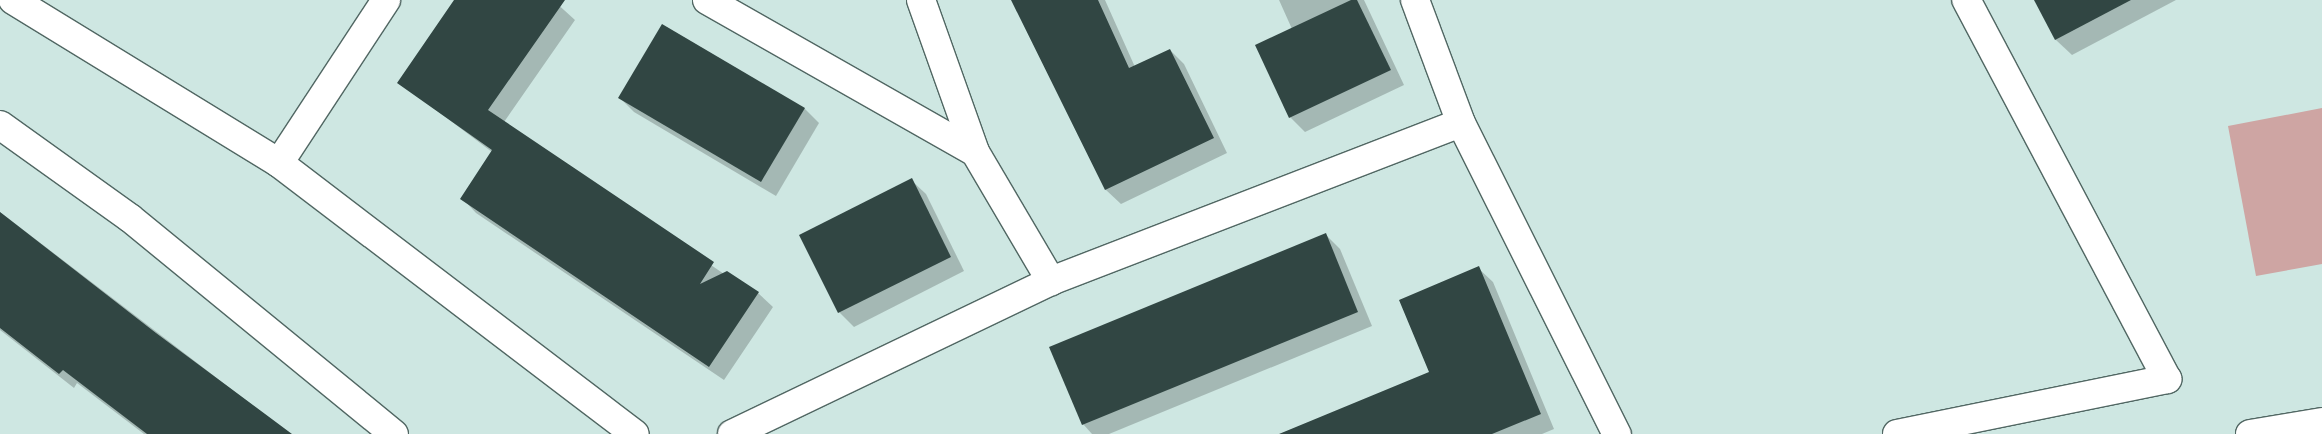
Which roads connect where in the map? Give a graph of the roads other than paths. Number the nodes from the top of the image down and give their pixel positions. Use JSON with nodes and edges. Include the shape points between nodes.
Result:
{"nodes":[{"id":1,"x":13,"y":0,"type":"edge"},
{"id":2,"x":386,"y":0,"type":"edge"},
{"id":3,"x":707,"y":0,"type":"edge"},
{"id":4,"x":921,"y":0,"type":"edge"},
{"id":5,"x":1416,"y":0,"type":"edge"},
{"id":6,"x":1966,"y":0,"type":"edge"},
{"id":7,"x":1461,"y":123,"type":"junction"},
{"id":8,"x":0,"y":125,"type":"edge"},
{"id":9,"x":975,"y":152,"type":"junction"},
{"id":10,"x":279,"y":163,"type":"junction"},
{"id":11,"x":1051,"y":281,"type":"junction"},
{"id":12,"x":2322,"y":422,"type":"edge"},
{"id":13,"x":394,"y":434,"type":"edge"},
{"id":14,"x":635,"y":434,"type":"edge"},
{"id":15,"x":732,"y":434,"type":"edge"},
{"id":16,"x":1618,"y":434,"type":"edge"},
{"id":17,"x":1897,"y":434,"type":"edge"},
{"id":18,"x":2250,"y":434,"type":"edge"}],
"edges":[{"from":1,"to":10,"type":"street"},
{"from":2,"to":10,"type":"street"},
{"from":3,"to":9,"type":"street"},
{"from":4,"to":9,"type":"street"},
{"from":5,"to":7,"type":"street"},
{"from":6,"to":17,"type":"street","via":[[2167,379]]},
{"from":7,"to":11,"type":"street"},
{"from":7,"to":16,"type":"street"},
{"from":8,"to":13,"type":"street","via":[[130,218]]},
{"from":9,"to":11,"type":"street"},
{"from":10,"to":14,"type":"street"},
{"from":11,"to":15,"type":"street"},
{"from":12,"to":18,"type":"street"}]}
